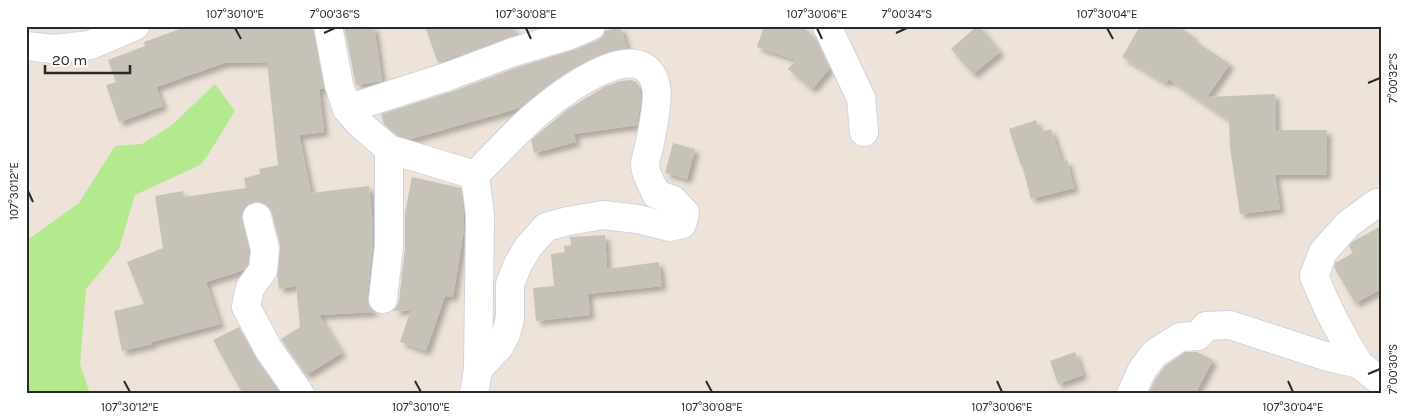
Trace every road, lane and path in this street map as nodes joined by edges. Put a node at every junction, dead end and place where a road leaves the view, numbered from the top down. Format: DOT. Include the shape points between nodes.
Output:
graph roads {
  1 [pos="135,26"];
  2 [pos="328,26"];
  3 [pos="591,26"];
  4 [pos="827,26"];
  5 [pos="26,46"];
  6 [pos="347,109"];
  7 [pos="864,132"];
  8 [pos="389,150"];
  9 [pos="475,174"];
  10 [pos="1381,203"];
  11 [pos="257,217"];
  12 [pos="383,299"];
  13 [pos="1359,364"];
  14 [pos="476,381"];
  15 [pos="1381,382"];
  16 [pos="300,394"];
  17 [pos="1131,394"];
  1 -- 5 [label="street" via="90,44 54,49"];
  2 -- 6 [label="street"];
  3 -- 6 [label="street"];
  4 -- 7 [label="street" via="861,98"];
  6 -- 8 [label="street"];
  8 -- 9 [label="street"];
  8 -- 12 [label="street" via="389,246"];
  9 -- 14 [label="street" via="480,215"];
  9 -- 14 [label="street" via="532,118 562,95 612,66 629,62 640,64 650,71 656,88 652,136 645,166 656,194 673,200 685,213 682,224 670,227 603,215 546,227 518,264 510,284 510,318 506,334"];
  10 -- 13 [label="street" via="1348,224 1323,252 1314,276 1338,331"];
  11 -- 16 [label="street" via="265,249 264,270 250,288 246,307 269,350"];
  13 -- 15 [label="street"];
  13 -- 17 [label="street" via="1230,325 1206,326 1198,336 1180,337 1154,354"];
}
